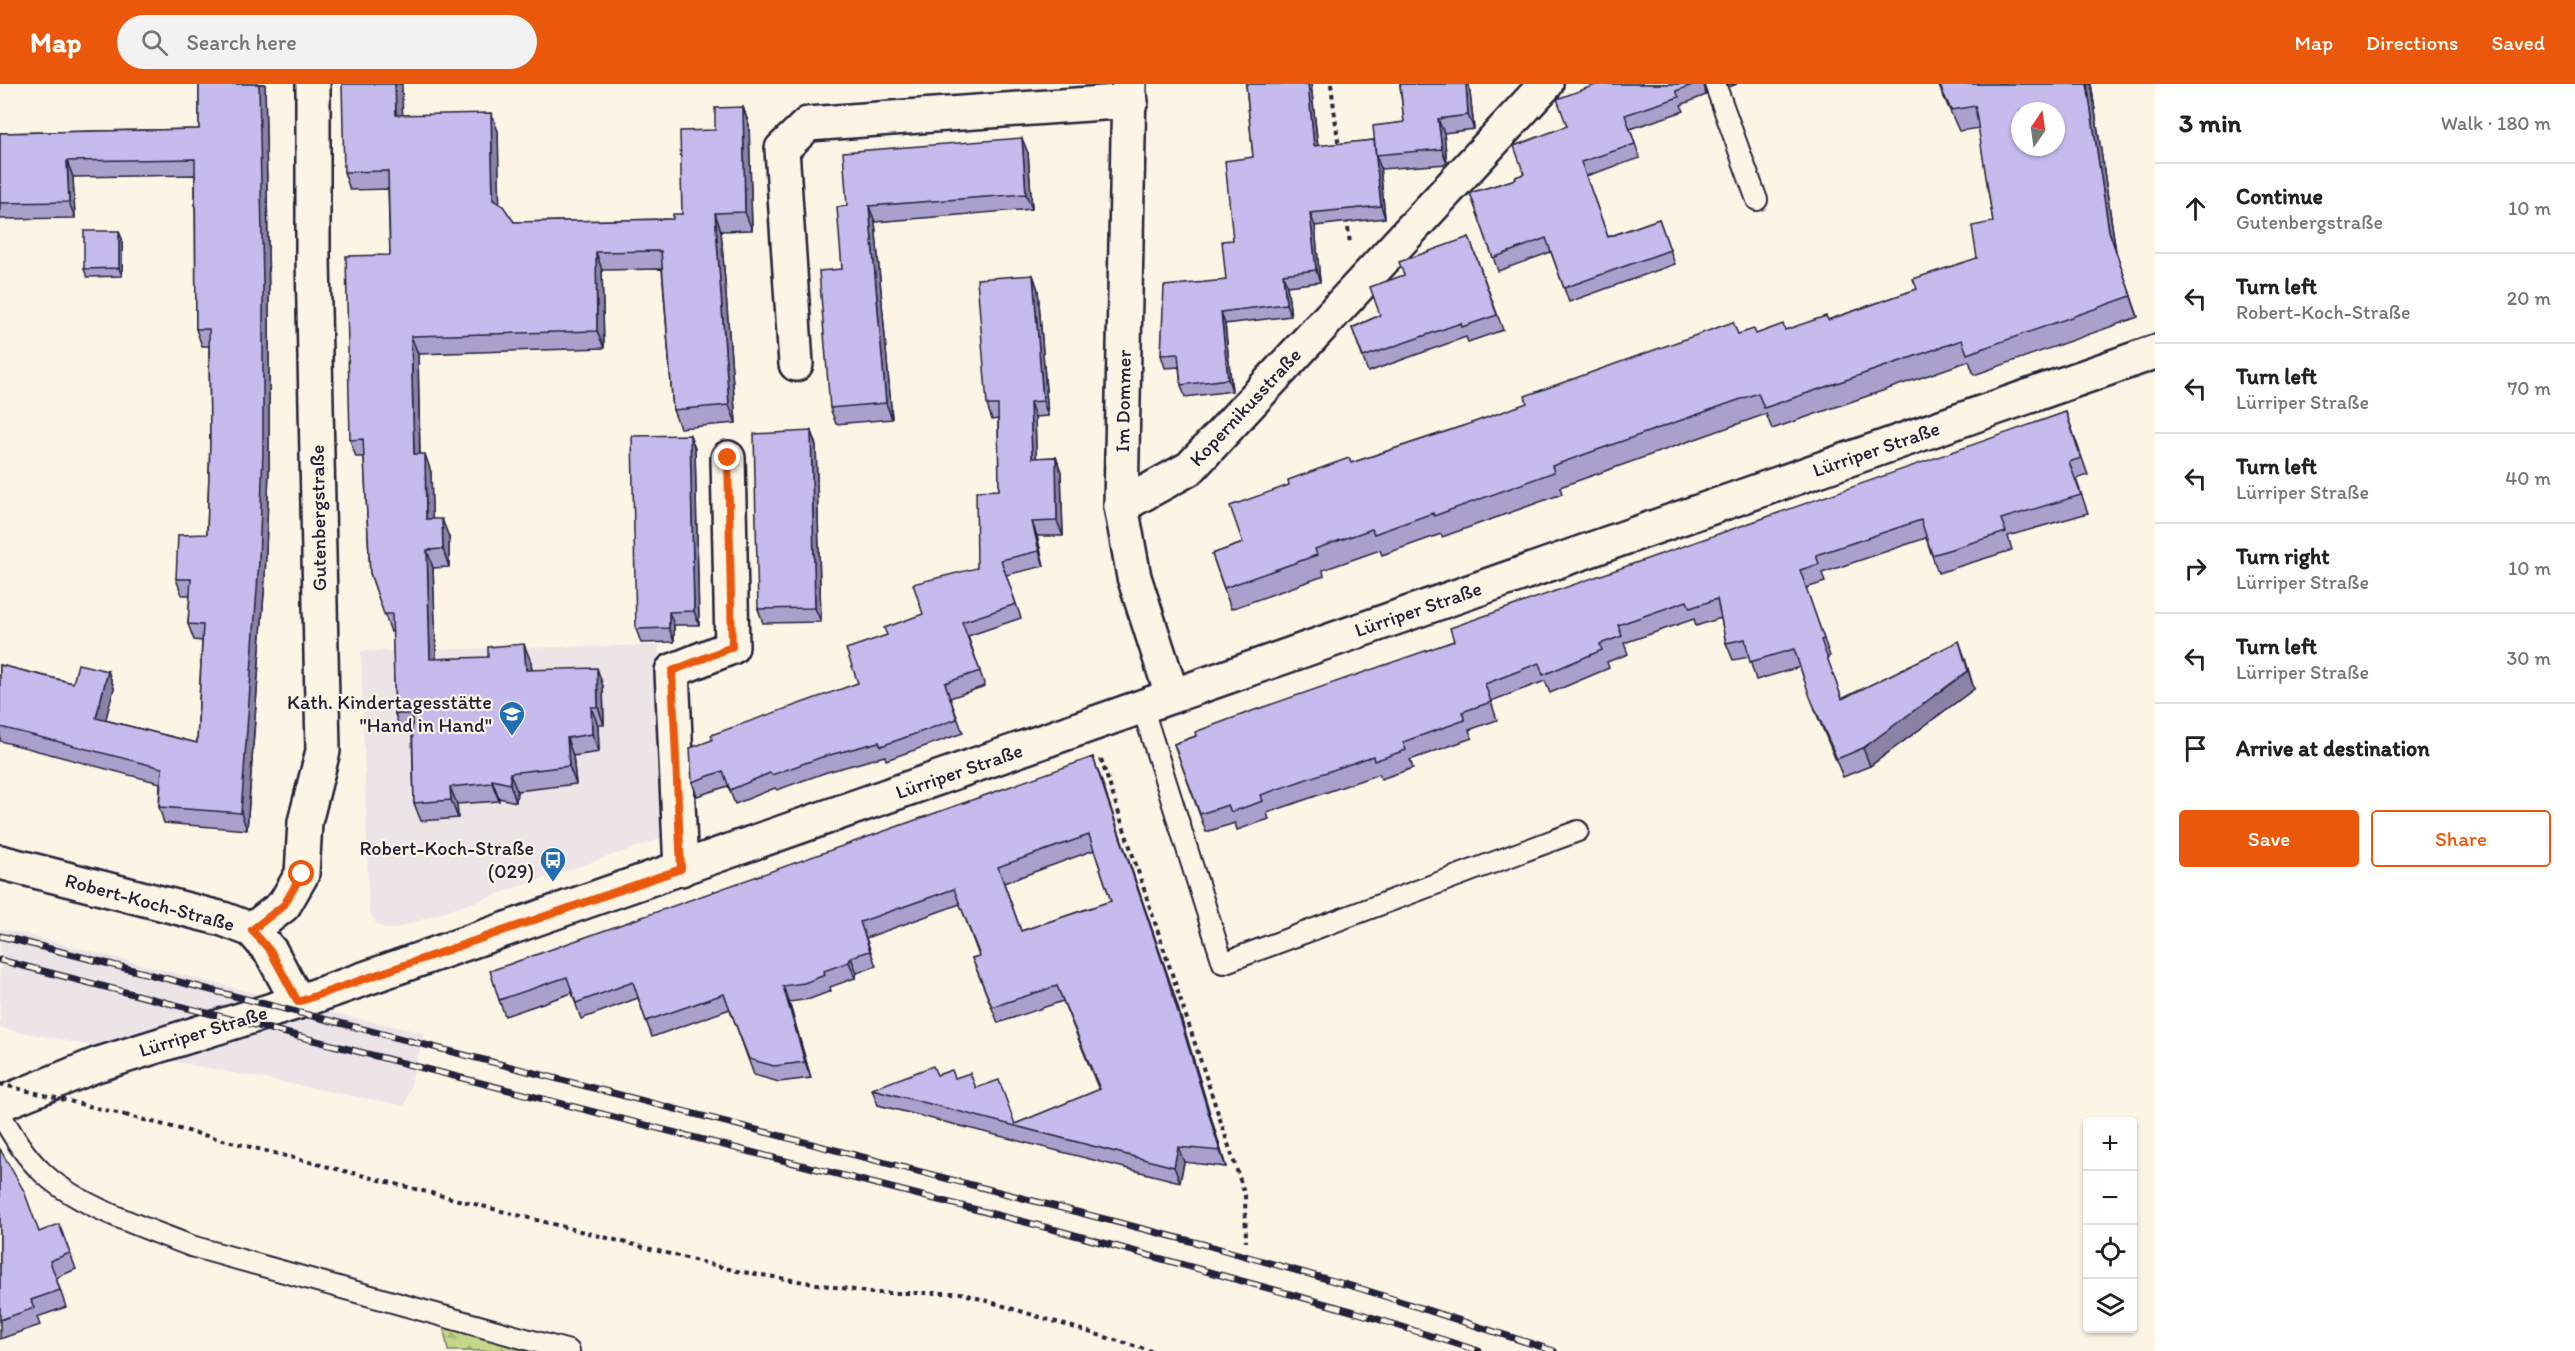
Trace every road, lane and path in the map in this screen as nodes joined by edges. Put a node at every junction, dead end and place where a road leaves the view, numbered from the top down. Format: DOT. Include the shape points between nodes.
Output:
graph roads {
  1 [pos="313,84"];
  2 [pos="1331,84"];
  3 [pos="1546,84"];
  4 [pos="1715,84"];
  5 [pos="1130,92"];
  6 [pos="1339,153"];
  7 [pos="1757,200"];
  8 [pos="1346,210"];
  9 [pos="1355,290"];
  10 [pos="2155,352"];
  11 [pos="796,364"];
  12 [pos="728,458"];
  13 [pos="1121,506"];
  14 [pos="1172,695"];
  15 [pos="1142,706"];
  16 [pos="1089,724"];
  17 [pos="1578,831"];
  18 [pos="0,862"];
  19 [pos="681,869"];
  20 [pos="252,930"];
  21 [pos="298,1002"];
  22 [pos="0,1084"];
  23 [pos="0,1104"];
  24 [pos="0,1114"];
  25 [pos="1246,1242"];
  26 [pos="569,1351"];
  27 [pos="1151,1351"];
  1 -- 20 [label="street, Gutenbergstraße" via="323,751 305,822 302,874 284,905"];
  2 -- 6 [label="path"];
  3 -- 9 [label="street, Kopernikusstraße"];
  4 -- 7 [label="lane"];
  5 -- 11 [label="street, Im Dommer" via="808,124 782,149"];
  5 -- 13 [label="street, Im Dommer"];
  8 -- 9 [label="path"];
  9 -- 13 [label="street, Kopernikusstraße" via="1190,468"];
  10 -- 14 [label="street, Lürriper Straße"];
  12 -- 19 [label="street" via="732,647 672,671"];
  13 -- 14 [label="street, Im Dommer" via="1134,577"];
  14 -- 15 [label="street, Lürriper Straße"];
  15 -- 16 [label="street, Lürriper Straße"];
  15 -- 17 [label="lane" via="1222,963"];
  16 -- 19 [label="street, Lürriper Straße"];
  16 -- 25 [label="path" via="1245,1195"];
  18 -- 20 [label="street, Robert-Koch-Straße" via="223,919"];
  19 -- 21 [label="street, Lürriper Straße"];
  20 -- 21 [label="street, Robert-Koch-Straße" via="271,952"];
  21 -- 23 [label="street, Lürriper Straße" via="96,1065"];
  22 -- 27 [label="path, bridge" via="737,1271 872,1293 961,1293"];
  24 -- 26 [label="lane" via="40,1171 70,1194 136,1224 192,1246"];
}
